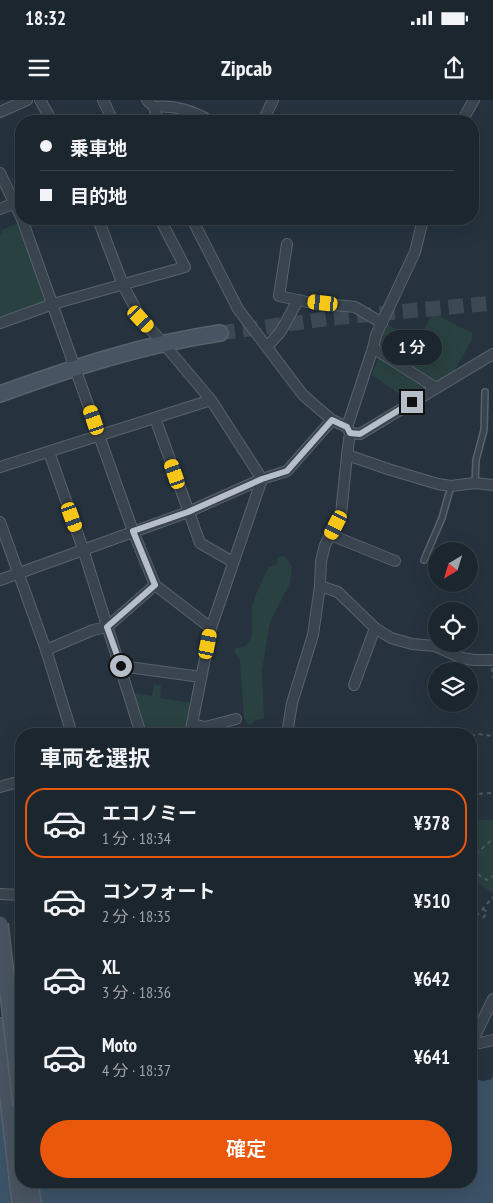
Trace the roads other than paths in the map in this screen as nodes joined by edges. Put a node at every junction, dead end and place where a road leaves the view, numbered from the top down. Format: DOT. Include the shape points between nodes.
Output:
graph roads {
  1 [pos="26,100"];
  2 [pos="40,100"];
  3 [pos="102,100"];
  4 [pos="273,100"];
  5 [pos="474,100"];
  6 [pos="151,104"];
  7 [pos="0,112"];
  8 [pos="49,115"];
  9 [pos="110,115"];
  10 [pos="198,115"];
  11 [pos="266,115"];
  12 [pos="465,115"];
  13 [pos="0,173"];
  14 [pos="15,196"];
  15 [pos="15,202"];
  16 [pos="0,209"];
  17 [pos="25,225"];
  18 [pos="100,225"];
  19 [pos="163,225"];
  20 [pos="195,225"];
  21 [pos="422,225"];
  22 [pos="287,244"];
  23 [pos="123,285"];
  24 [pos="298,300"];
  25 [pos="53,304"];
  26 [pos="0,322"];
  27 [pos="382,324"];
  28 [pos="220,333"];
  29 [pos="163,343"];
  30 [pos="268,348"];
  31 [pos="373,348"];
  32 [pos="493,354"];
  33 [pos="75,367"];
  34 [pos="436,388"];
  35 [pos="485,392"];
  36 [pos="0,394"];
  37 [pos="211,400"];
  38 [pos="155,418"];
  39 [pos="332,420"];
  40 [pos="349,430"];
  41 [pos="99,435"];
  42 [pos="49,452"];
  43 [pos="347,455"];
  44 [pos="0,467"];
  45 [pos="262,479"];
  46 [pos="474,483"];
  47 [pos="493,485"];
  48 [pos="451,486"];
  49 [pos="188,512"];
  50 [pos="0,522"];
  51 [pos="133,531"];
  52 [pos="331,535"];
  53 [pos="83,549"];
  54 [pos="424,560"];
  55 [pos="394,561"];
  56 [pos="233,562"];
  57 [pos="18,575"];
  58 [pos="0,580"];
  59 [pos="155,585"];
  60 [pos="320,586"];
  61 [pos="107,627"];
  62 [pos="211,628"];
  63 [pos="375,628"];
  64 [pos="46,650"];
  65 [pos="491,660"];
  66 [pos="121,666"];
  67 [pos="201,677"];
  68 [pos="354,685"];
  69 [pos="236,718"];
  70 [pos="70,728"];
  71 [pos="139,728"];
  72 [pos="191,728"];
  73 [pos="198,728"];
  74 [pos="288,728"];
  75 [pos="15,783"];
  76 [pos="0,787"];
  77 [pos="0,894"];
  78 [pos="15,895"];
  79 [pos="0,924"];
  80 [pos="493,999"];
  81 [pos="15,1022"];
  82 [pos="0,1024"];
  83 [pos="477,1032"];
  84 [pos="493,1040"];
  85 [pos="477,1043"];
  86 [pos="15,1053"];
  87 [pos="15,1158"];
  88 [pos="18,1188"];
  89 [pos="31,1188"];
  90 [pos="20,1203"];
  91 [pos="33,1203"];
  1 -- 7 [label="street"];
  2 -- 8 [label="street"];
  3 -- 9 [label="street"];
  4 -- 11 [label="street"];
  5 -- 12 [label="street"];
  6 -- 10 [label="street" via="188,110"];
  13 -- 14 [label="street"];
  15 -- 16 [label="street"];
  17 -- 25 [label="street"];
  18 -- 23 [label="street"];
  19 -- 23 [label="street" via="185,267"];
  20 -- 30 [label="street" via="238,309"];
  21 -- 27 [label="street" via="415,252"];
  22 -- 24 [label="street" via="279,296"];
  23 -- 25 [label="street"];
  23 -- 29 [label="street" via="141,319"];
  24 -- 27 [label="street" via="355,307"];
  24 -- 30 [label="street"];
  25 -- 26 [label="street"];
  25 -- 33 [label="street"];
  27 -- 31 [label="street"];
  28 -- 29 [label="street"];
  29 -- 33 [label="street"];
  29 -- 37 [label="street"];
  30 -- 39 [label="street" via="303,395"];
  31 -- 34 [label="street"];
  31 -- 40 [label="street"];
  32 -- 34 [label="street"];
  33 -- 36 [label="street"];
  33 -- 41 [label="street"];
  34 -- 40 [label="street" via="360,434"];
  35 -- 46 [label="lane" via="484,430"];
  37 -- 38 [label="street"];
  37 -- 45 [label="street"];
  38 -- 41 [label="street"];
  38 -- 49 [label="street"];
  39 -- 40 [label="street"];
  39 -- 45 [label="street" via="287,471"];
  40 -- 43 [label="street"];
  41 -- 42 [label="street"];
  41 -- 51 [label="street"];
  42 -- 44 [label="street"];
  42 -- 53 [label="street"];
  43 -- 48 [label="street"];
  43 -- 52 [label="street" via="341,514"];
  45 -- 49 [label="street"];
  45 -- 56 [label="street"];
  46 -- 47 [label="street"];
  46 -- 48 [label="street"];
  48 -- 54 [label="lane" via="442,518"];
  49 -- 51 [label="street"];
  49 -- 56 [label="street" via="200,543"];
  50 -- 57 [label="street"];
  51 -- 53 [label="street"];
  51 -- 59 [label="street"];
  52 -- 55 [label="street"];
  52 -- 60 [label="street" via="324,545"];
  53 -- 57 [label="street"];
  53 -- 61 [label="street"];
  56 -- 62 [label="street"];
  57 -- 58 [label="street"];
  57 -- 64 [label="street"];
  59 -- 61 [label="street"];
  59 -- 62 [label="street"];
  60 -- 63 [label="street" via="338,592"];
  60 -- 74 [label="street" via="313,634 292,702"];
  61 -- 64 [label="street"];
  61 -- 66 [label="street"];
  62 -- 67 [label="street"];
  63 -- 65 [label="street" via="391,638 435,646 462,658"];
  63 -- 68 [label="street"];
  64 -- 70 [label="street"];
  66 -- 67 [label="street"];
  66 -- 71 [label="street"];
  67 -- 72 [label="street"];
  69 -- 73 [label="street"];
  75 -- 76 [label="street"];
  77 -- 78 [label="street"];
  79 -- 86 [label="street, bridge"];
  80 -- 83 [label="street"];
  81 -- 82 [label="street"];
  82 -- 87 [label="street"];
  84 -- 85 [label="street"];
  88 -- 90 [label="street"];
  89 -- 91 [label="street"];
}
